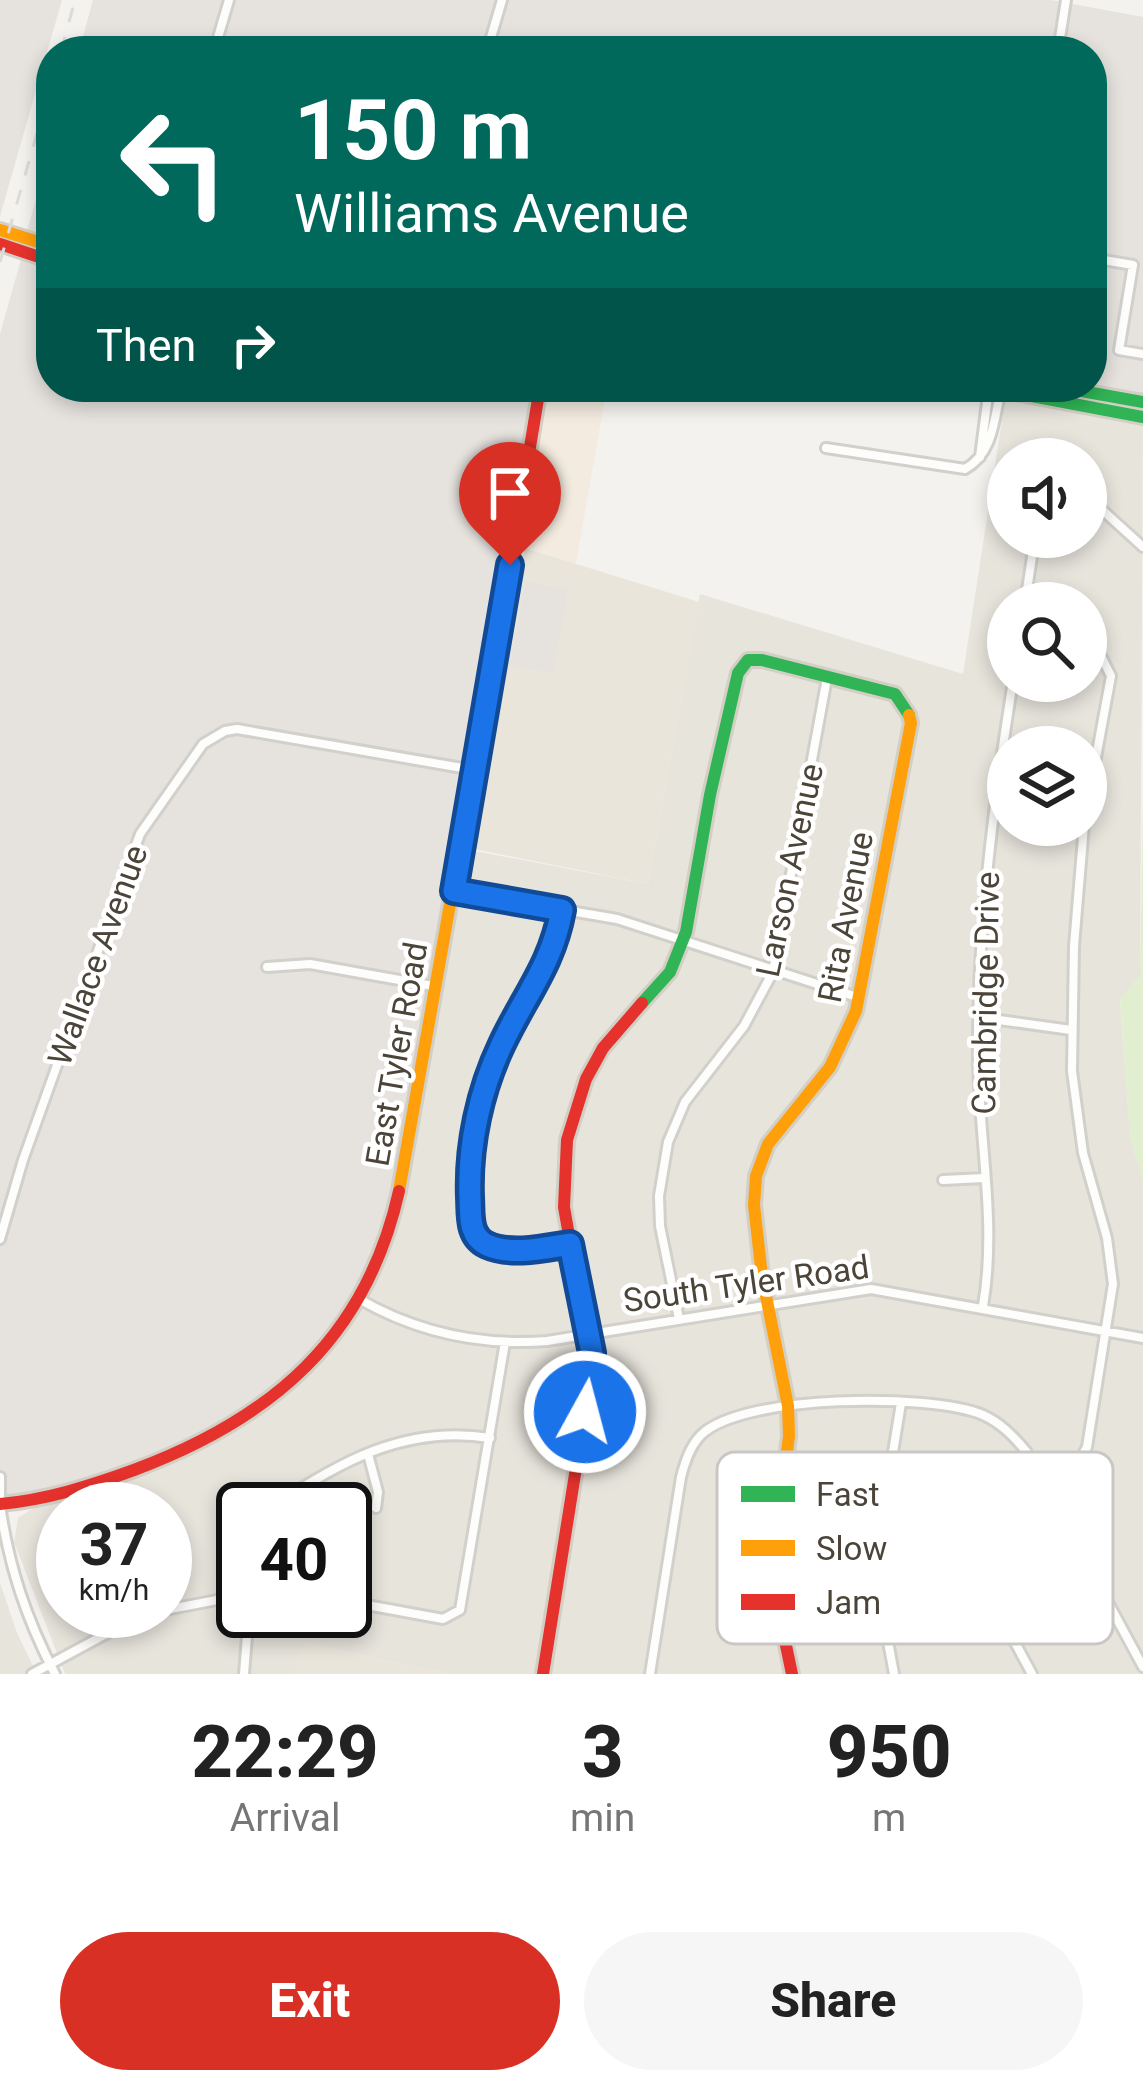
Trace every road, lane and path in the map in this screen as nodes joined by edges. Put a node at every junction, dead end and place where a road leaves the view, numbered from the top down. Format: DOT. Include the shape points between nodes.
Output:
graph roads {
  1 [pos="229,0"];
  2 [pos="502,0"];
  3 [pos="1066,0"];
  4 [pos="218,36"];
  5 [pos="491,36"];
  6 [pos="1060,36"];
  7 [pos="0,230"];
  8 [pos="36,242"];
  9 [pos="0,244"];
  10 [pos="36,256"];
  11 [pos="1107,261"];
  12 [pos="1143,354"];
  13 [pos="1107,396"];
  14 [pos="537,402"];
  15 [pos="990,402"];
  16 [pos="1065,402"];
  17 [pos="1143,402"];
  18 [pos="1143,417"];
  19 [pos="826,448"];
  20 [pos="1107,514"];
  21 [pos="1143,547"];
  22 [pos="1107,668"];
  23 [pos="827,678"];
  24 [pos="1107,698"];
  25 [pos="1010,702"];
  26 [pos="474,770"];
  27 [pos="1083,846"];
  28 [pos="454,891"];
  29 [pos="562,910"];
  30 [pos="682,942"];
  31 [pos="267,967"];
  32 [pos="772,972"];
  33 [pos="433,986"];
  34 [pos="860,998"];
  35 [pos="978,1017"];
  36 [pos="1071,1030"];
  37 [pos="985,1178"];
  38 [pos="943,1180"];
  39 [pos="0,1239"];
  40 [pos="570,1244"];
  41 [pos="359,1299"];
  42 [pos="769,1303"];
  43 [pos="982,1306"];
  44 [pos="679,1319"];
  45 [pos="1105,1331"];
  46 [pos="589,1334"];
  47 [pos="1143,1338"];
  48 [pos="505,1342"];
  49 [pos="901,1403"];
  50 [pos="788,1406"];
  51 [pos="490,1438"];
  52 [pos="787,1452"];
  53 [pos="893,1452"];
  54 [pos="1026,1452"];
  55 [pos="1086,1452"];
  56 [pos="368,1454"];
  57 [pos="0,1478"];
  58 [pos="309,1482"];
  59 [pos="0,1504"];
  60 [pos="376,1508"];
  61 [pos="372,1605"];
  62 [pos="1113,1610"];
  63 [pos="105,1638"];
  64 [pos="247,1638"];
  65 [pos="786,1644"];
  66 [pos="888,1644"];
  67 [pos="1013,1644"];
  68 [pos="1143,1666"];
  69 [pos="53,1669"];
  70 [pos="1028,1673"];
  71 [pos="32,1674"];
  72 [pos="244,1674"];
  73 [pos="543,1674"];
  74 [pos="650,1674"];
  75 [pos="792,1674"];
  76 [pos="894,1674"];
  1 -- 4 [label="street"];
  2 -- 5 [label="street"];
  3 -- 6 [label="street"];
  7 -- 8 [label="street"];
  9 -- 10 [label="street"];
  11 -- 12 [label="street" via="1133,265 1119,350"];
  13 -- 17 [label="street"];
  14 -- 26 [label="street, East Tyler Road"];
  15 -- 19 [label="street" via="980,458 965,469"];
  16 -- 18 [label="street"];
  20 -- 21 [label="street"];
  22 -- 24 [label="street"];
  23 -- 30 [label="street" via="762,659 748,660 738,673"];
  23 -- 32 [label="street, Larson Avenue"];
  23 -- 34 [label="street, Rita Avenue" via="895,694 911,723"];
  25 -- 35 [label="street, Cambridge Drive" via="986,870"];
  26 -- 28 [label="street, East Tyler Road"];
  26 -- 39 [label="street, Wallace Avenue" via="237,729 202,744 140,834"];
  27 -- 36 [label="street"];
  28 -- 29 [label="street"];
  28 -- 33 [label="street, East Tyler Road"];
  29 -- 30 [label="street"];
  29 -- 40 [label="street" via="550,959 488,1077 475,1129 471,1226 493,1247"];
  30 -- 32 [label="street"];
  30 -- 40 [label="street" via="670,972 603,1048 575,1109 563,1171"];
  31 -- 33 [label="street" via="310,964"];
  32 -- 34 [label="street"];
  32 -- 44 [label="street, Larson Avenue" via="744,1026 685,1102 668,1142 658,1196"];
  33 -- 41 [label="street, East Tyler Road" via="406,1164"];
  34 -- 42 [label="street, Rita Avenue" via="840,1053 756,1168 753,1219"];
  35 -- 36 [label="street"];
  35 -- 37 [label="street, Cambridge Drive"];
  36 -- 45 [label="street" via="1079,1133 1112,1263"];
  37 -- 38 [label="street"];
  37 -- 43 [label="street, Cambridge Drive" via="990,1248"];
  40 -- 46 [label="street"];
  41 -- 48 [label="street, South Tyler Road" via="437,1333"];
  41 -- 59 [label="street" via="305,1371 229,1430 77,1490"];
  42 -- 43 [label="street, South Tyler Road" via="871,1289"];
  42 -- 44 [label="street, South Tyler Road"];
  42 -- 50 [label="street, Rita Avenue"];
  43 -- 45 [label="street, South Tyler Road"];
  44 -- 46 [label="street, South Tyler Road"];
  45 -- 47 [label="street, South Tyler Road"];
  45 -- 55 [label="street"];
  46 -- 48 [label="street, South Tyler Road"];
  46 -- 73 [label="street" via="592,1368"];
  48 -- 51 [label="street"];
  49 -- 50 [label="street"];
  49 -- 53 [label="street"];
  49 -- 54 [label="street" via="959,1408 998,1424"];
  50 -- 52 [label="street, Rita Avenue"];
  50 -- 74 [label="street" via="726,1419 691,1448"];
  51 -- 56 [label="street" via="439,1433"];
  51 -- 61 [label="street" via="458,1612 443,1619"];
  56 -- 58 [label="street"];
  56 -- 60 [label="street"];
  57 -- 59 [label="street"];
  59 -- 69 [label="street" via="10,1568"];
  62 -- 68 [label="street"];
  63 -- 69 [label="street"];
  64 -- 72 [label="street"];
  65 -- 75 [label="street, Rita Avenue"];
  66 -- 76 [label="street"];
  67 -- 70 [label="street"];
  69 -- 71 [label="street"];
}
